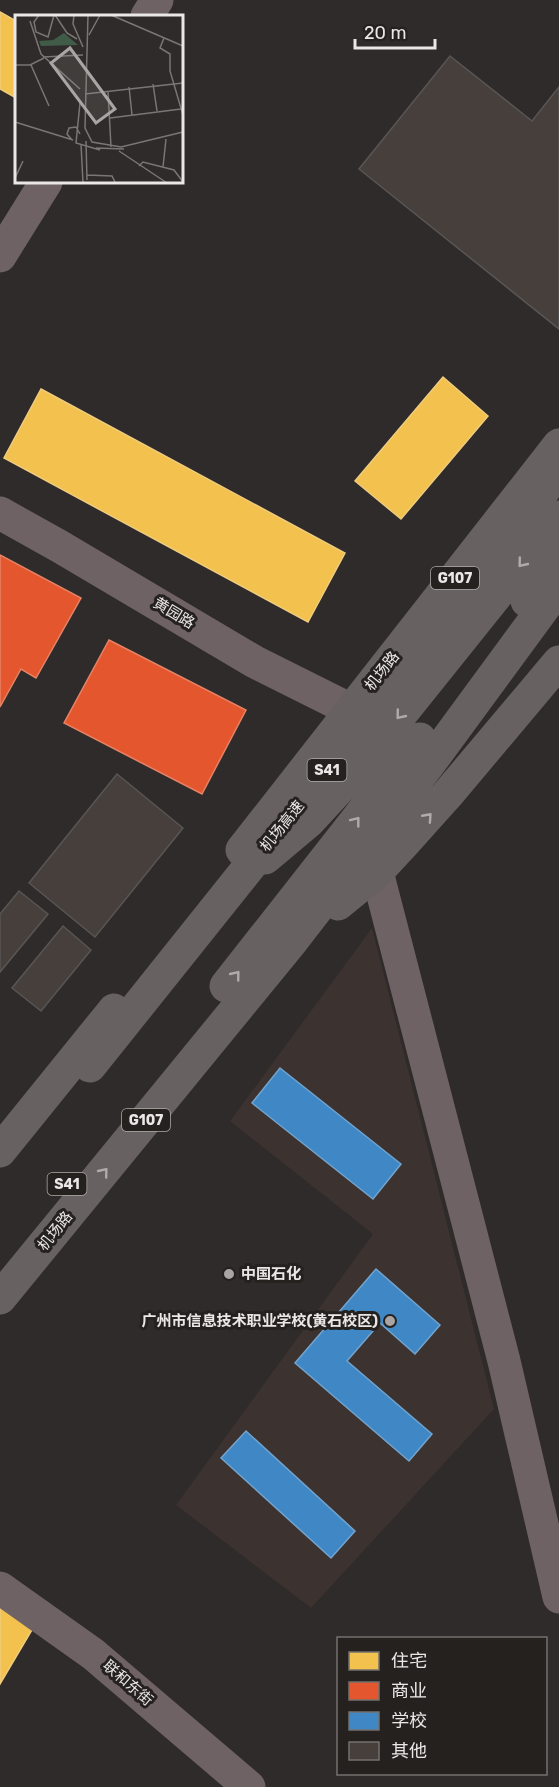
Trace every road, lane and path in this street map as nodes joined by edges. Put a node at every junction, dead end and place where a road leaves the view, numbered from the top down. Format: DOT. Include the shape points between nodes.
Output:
graph roads {
  1 [pos="157,0"];
  2 [pos="148,15"];
  3 [pos="45,183"];
  4 [pos="0,256"];
  5 [pos="559,445"];
  6 [pos="559,470"];
  7 [pos="0,513"];
  8 [pos="559,517"];
  9 [pos="559,560"];
  10 [pos="559,587"];
  11 [pos="559,662"];
  12 [pos="351,710"];
  13 [pos="377,872"];
  14 [pos="206,897"];
  15 [pos="292,941"];
  16 [pos="0,1150"];
  17 [pos="0,1177"];
  18 [pos="0,1265"];
  19 [pos="0,1298"];
  20 [pos="0,1588"];
  21 [pos="559,1597"];
  22 [pos="249,1787"];
  1 -- 2 [label="street"];
  3 -- 4 [label="street"];
  5 -- 12 [label="highway, 机场路 / G107"];
  6 -- 17 [label="highway, 机场高速 / S41, bridge" via="432,638"];
  7 -- 12 [label="street, 黄园路" via="255,662"];
  8 -- 14 [label="highway, 机场路, one-way" via="331,799 287,842"];
  18 -- 9 [label="highway, S41, one-way" via="134,1103"];
  10 -- 15 [label="highway, 机场路"];
  13 -- 11 [label="highway, 机场路 / G107, one-way"];
  12 -- 14 [label="highway, 机场路 / G107"];
  13 -- 15 [label="highway, 机场路 / G107"];
  13 -- 21 [label="street" via="504,1361"];
  14 -- 16 [label="highway, 机场路 / G107"];
  19 -- 15 [label="highway, 机场路 / G107, one-way"];
  20 -- 22 [label="street, 联和东街" via="93,1654"];
}
